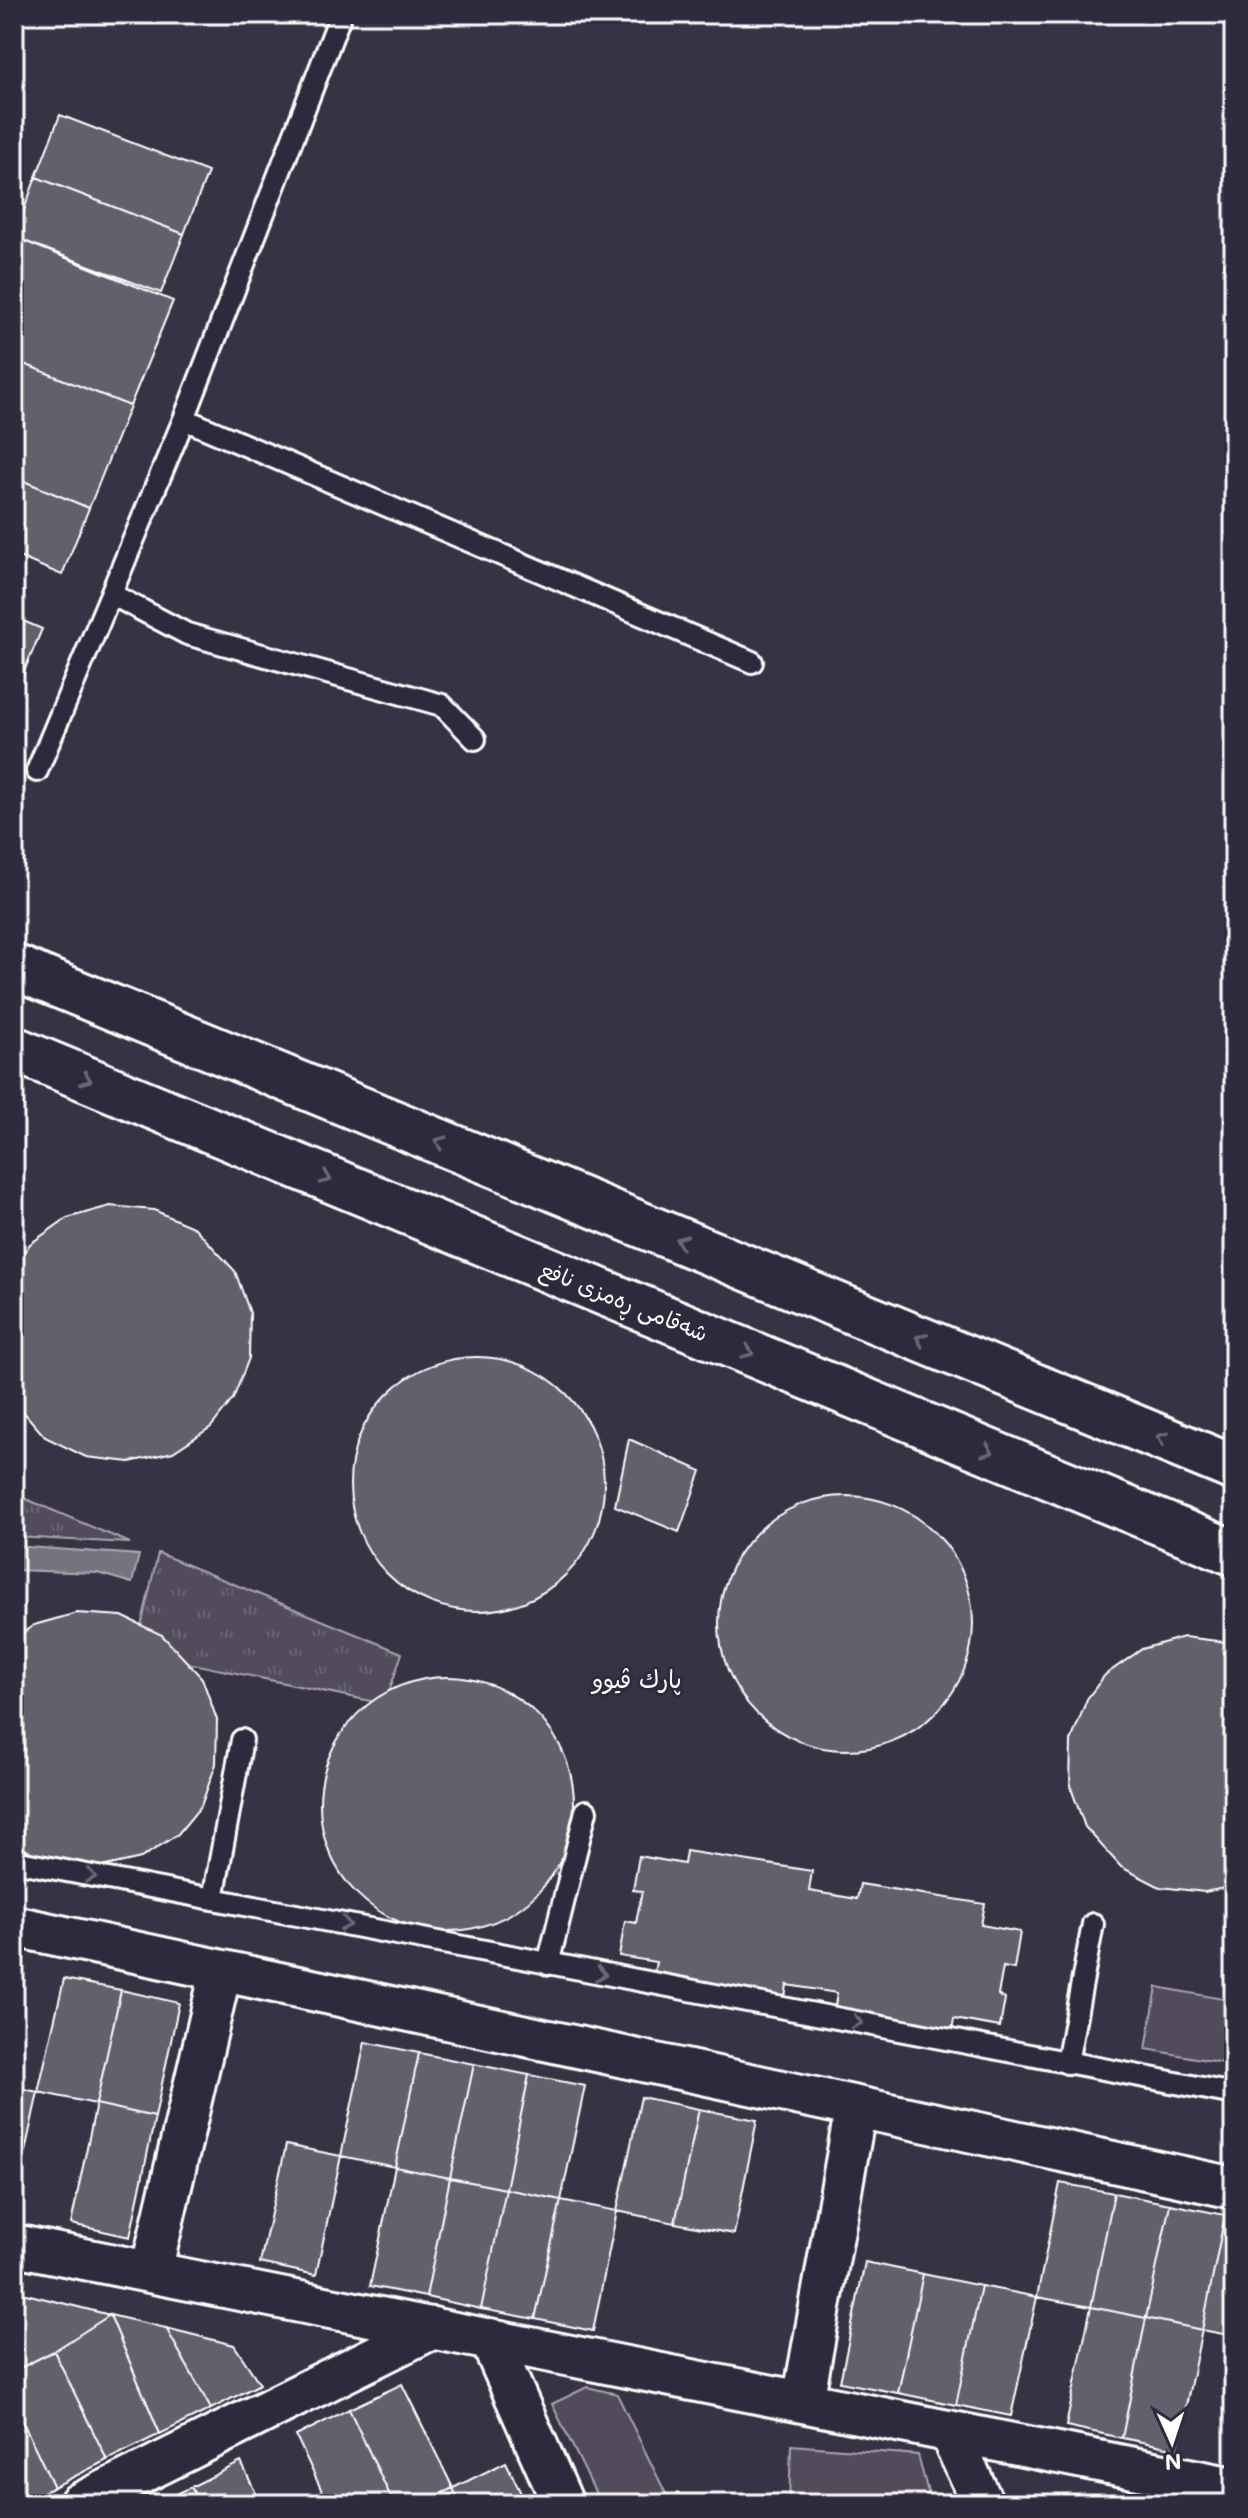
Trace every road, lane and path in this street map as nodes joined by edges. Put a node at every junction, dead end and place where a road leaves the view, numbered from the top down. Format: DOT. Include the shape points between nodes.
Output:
graph roads {
  1 [pos="341,14"];
  2 [pos="184,419"];
  3 [pos="111,594"];
  4 [pos="752,662"];
  5 [pos="475,739"];
  6 [pos="37,771"];
  7 [pos="14,967"];
  8 [pos="14,1049"];
  9 [pos="1234,1468"];
  10 [pos="1234,1553"];
  11 [pos="242,1740"];
  12 [pos="586,1811"];
  13 [pos="14,1861"];
  14 [pos="213,1899"];
  15 [pos="1093,1924"];
  16 [pos="14,1926"];
  17 [pos="548,1964"];
  18 [pos="221,1971"];
  19 [pos="1067,2063"];
  20 [pos="1234,2094"];
  21 [pos="856,2107"];
  22 [pos="1234,2188"];
  23 [pos="14,2245"];
  24 [pos="151,2272"];
  25 [pos="433,2328"];
  26 [pos="490,2339"];
  27 [pos="803,2402"];
  28 [pos="949,2431"];
  29 [pos="1234,2488"];
  30 [pos="79,2504"];
  31 [pos="563,2504"];
  32 [pos="983,2504"];
  1 -- 2 [label="lane"];
  2 -- 3 [label="lane"];
  2 -- 4 [label="lane"];
  3 -- 5 [label="lane" via="187,634 442,705"];
  3 -- 6 [label="lane"];
  9 -- 7 [label="main road, one-way"];
  8 -- 10 [label="main road, شەقامی ڕەمزی نافع, one-way"];
  11 -- 14 [label="lane"];
  12 -- 17 [label="lane"];
  13 -- 14 [label="lane, one-way"];
  14 -- 17 [label="lane, one-way"];
  15 -- 19 [label="lane"];
  16 -- 18 [label="street"];
  17 -- 19 [label="lane, one-way"];
  18 -- 21 [label="street"];
  18 -- 24 [label="street"];
  19 -- 20 [label="lane"];
  21 -- 22 [label="street"];
  21 -- 27 [label="street"];
  23 -- 24 [label="street"];
  24 -- 25 [label="street"];
  25 -- 26 [label="street"];
  25 -- 30 [label="street"];
  26 -- 27 [label="street"];
  26 -- 31 [label="street"];
  27 -- 28 [label="street"];
  28 -- 29 [label="street"];
  28 -- 32 [label="street"];
}
